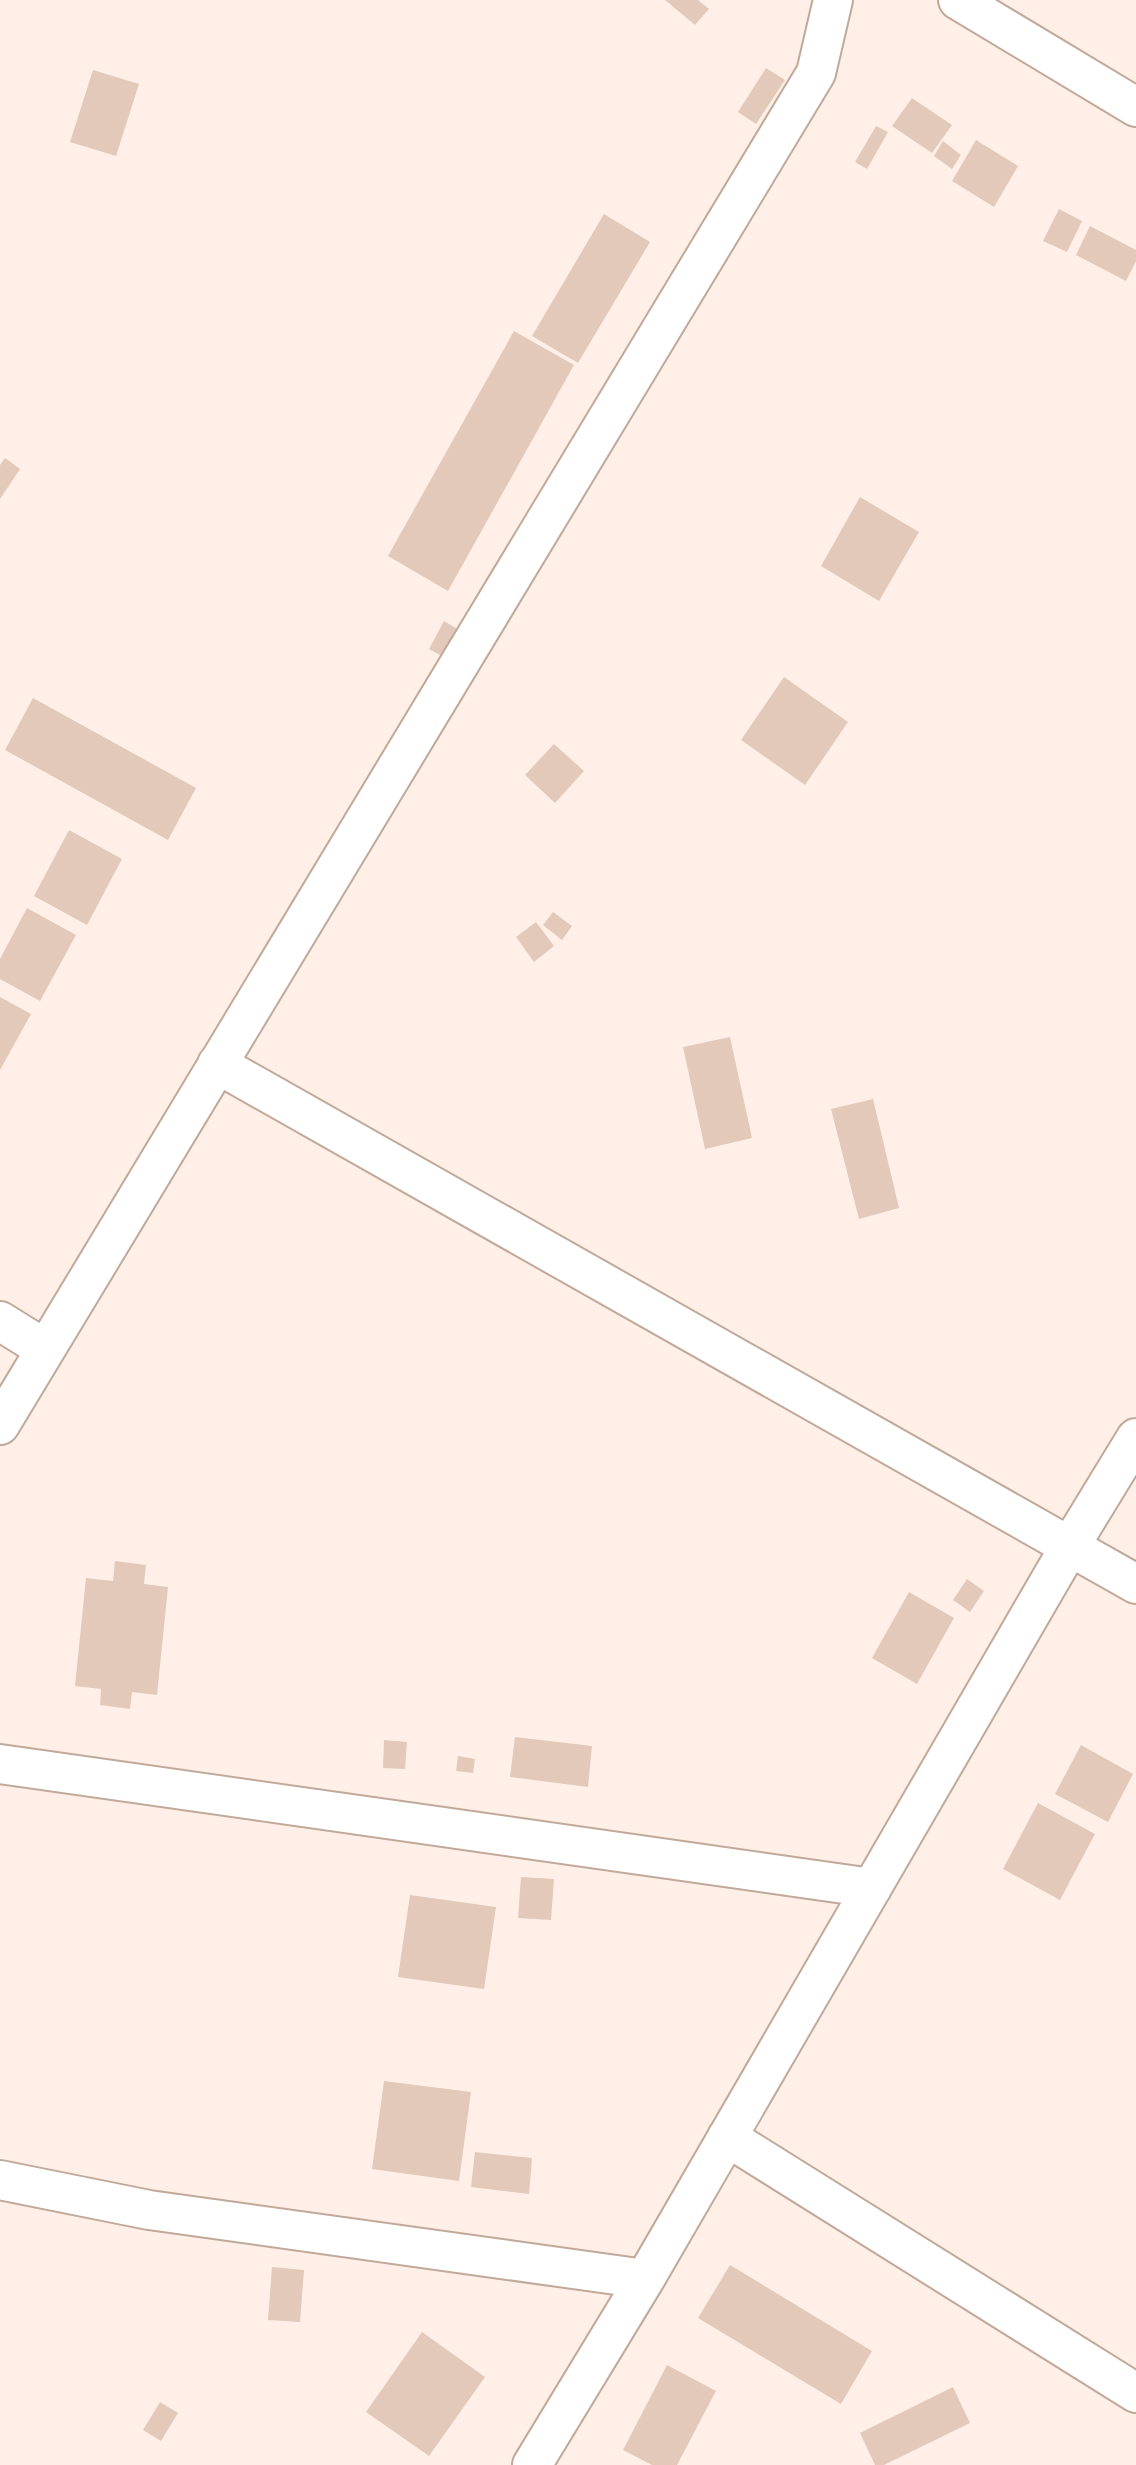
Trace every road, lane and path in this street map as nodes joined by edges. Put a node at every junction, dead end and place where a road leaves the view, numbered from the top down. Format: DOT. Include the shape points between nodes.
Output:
graph roads {
  1 [pos="833,0"];
  2 [pos="958,0"];
  3 [pos="1136,107"];
  4 [pos="216,1064"];
  5 [pos="0,1321"];
  6 [pos="45,1349"];
  7 [pos="0,1425"];
  8 [pos="1136,1437"];
  9 [pos="1070,1546"];
  10 [pos="1136,1584"];
  11 [pos="0,1765"];
  12 [pos="872,1888"];
  13 [pos="727,2137"];
  14 [pos="0,2180"];
  15 [pos="645,2279"];
  16 [pos="1136,2393"];
  17 [pos="532,2465"];
  1 -- 4 [label="street" via="816,73"];
  2 -- 3 [label="street"];
  4 -- 6 [label="street"];
  4 -- 9 [label="street"];
  5 -- 6 [label="street"];
  6 -- 7 [label="street"];
  8 -- 9 [label="street"];
  9 -- 10 [label="street"];
  9 -- 12 [label="street"];
  11 -- 12 [label="street"];
  12 -- 13 [label="street"];
  13 -- 15 [label="street"];
  13 -- 16 [label="street"];
  14 -- 15 [label="street" via="149,2210"];
  15 -- 17 [label="street"];
}
